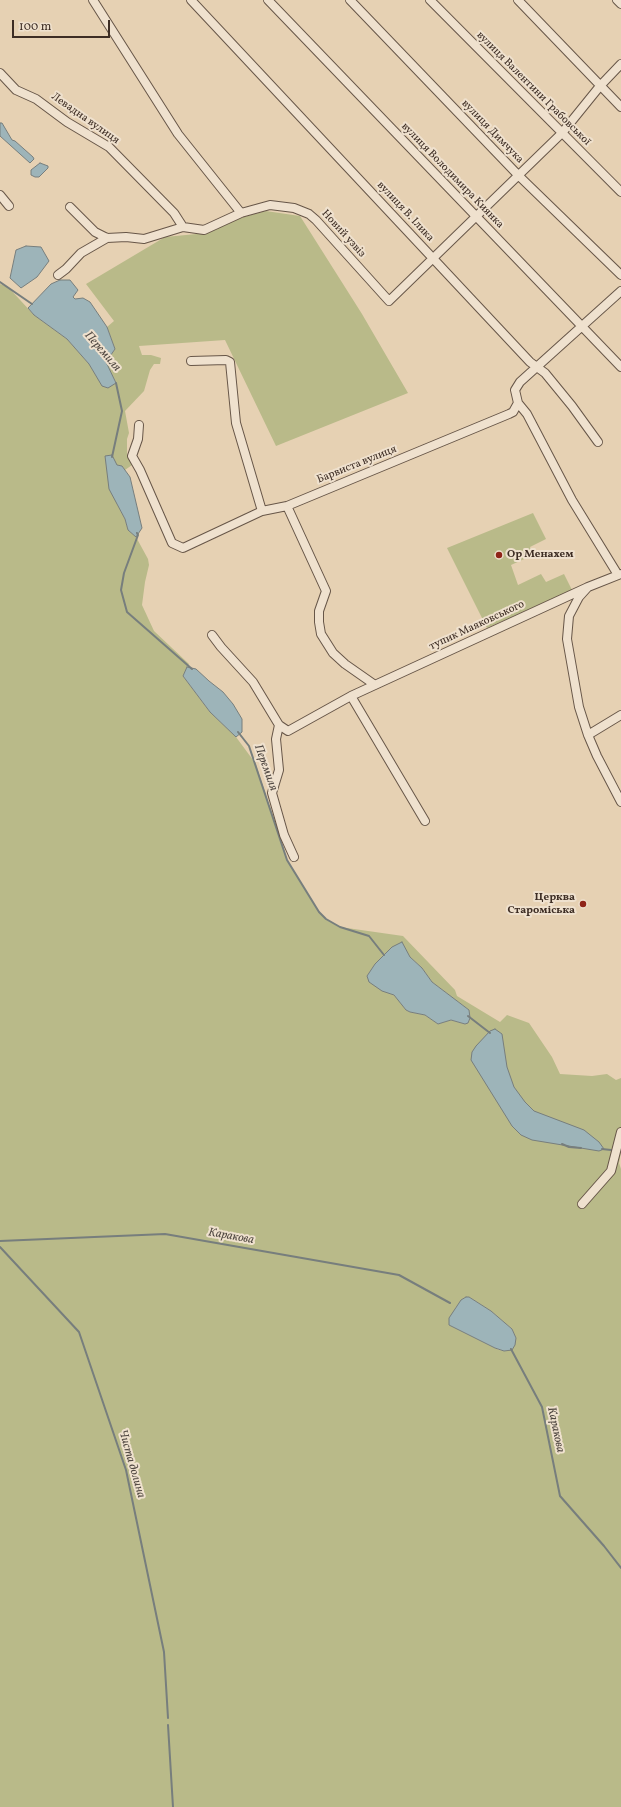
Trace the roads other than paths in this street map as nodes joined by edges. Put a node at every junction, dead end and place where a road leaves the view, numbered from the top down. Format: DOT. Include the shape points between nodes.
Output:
graph roads {
  1 [pos="93,0"];
  2 [pos="191,0"];
  3 [pos="268,0"];
  4 [pos="350,0"];
  5 [pos="430,0"];
  6 [pos="518,0"];
  7 [pos="617,0"];
  8 [pos="621,4"];
  9 [pos="621,64"];
  10 [pos="0,73"];
  11 [pos="600,86"];
  12 [pos="621,107"];
  13 [pos="562,133"];
  14 [pos="519,176"];
  15 [pos="621,192"];
  16 [pos="0,195"];
  17 [pos="9,206"];
  18 [pos="70,207"];
  19 [pos="241,213"];
  20 [pos="476,217"];
  21 [pos="183,228"];
  22 [pos="107,238"];
  23 [pos="433,258"];
  24 [pos="58,275"];
  25 [pos="621,275"];
  26 [pos="621,291"];
  27 [pos="582,326"];
  28 [pos="191,362"];
  29 [pos="537,367"];
  30 [pos="621,367"];
  31 [pos="518,404"];
  32 [pos="139,425"];
  33 [pos="598,442"];
  34 [pos="287,506"];
  35 [pos="262,512"];
  36 [pos="620,574"];
  37 [pos="588,587"];
  38 [pos="212,635"];
  39 [pos="375,685"];
  40 [pos="351,696"];
  41 [pos="621,715"];
  42 [pos="279,726"];
  43 [pos="588,735"];
  44 [pos="621,802"];
  45 [pos="426,821"];
  46 [pos="294,857"];
  47 [pos="621,1132"];
  48 [pos="582,1204"];
  1 -- 19 [label="street" via="178,134"];
  2 -- 23 [label="street, вулиця В. Ілика"];
  3 -- 20 [label="street, вулиця Володимира Киянка"];
  4 -- 14 [label="street, вулиця Димчука"];
  5 -- 13 [label="street, вулиця Валентини Грабовської"];
  6 -- 11 [label="street"];
  7 -- 8 [label="street"];
  9 -- 11 [label="street"];
  10 -- 21 [label="street, Левадна вулиця" via="16,90 36,99 67,122 109,147 174,213"];
  11 -- 12 [label="street"];
  11 -- 13 [label="street"];
  13 -- 14 [label="street"];
  13 -- 15 [label="street, вулиця Валентини Грабовської"];
  14 -- 20 [label="street"];
  14 -- 25 [label="street, вулиця Димчука"];
  16 -- 17 [label="street"];
  18 -- 22 [label="street" via="96,232"];
  19 -- 21 [label="street, Новий узвіз" via="204,230"];
  19 -- 23 [label="street, Новий узвіз" via="270,205 294,208 309,214 389,301"];
  20 -- 23 [label="street"];
  20 -- 27 [label="street, вулиця Володимира Киянка"];
  21 -- 22 [label="street, Новий узвіз" via="144,239"];
  22 -- 24 [label="street" via="81,253"];
  23 -- 29 [label="street, вулиця В. Ілика"];
  26 -- 27 [label="street"];
  27 -- 29 [label="street"];
  27 -- 30 [label="street, вулиця Володимира Киянка"];
  28 -- 35 [label="street" via="230,362 236,423"];
  29 -- 31 [label="street" via="517,386"];
  29 -- 33 [label="street, вулиця В. Ілика" via="572,406"];
  31 -- 34 [label="street, Барвиста вулиця" via="509,414"];
  31 -- 36 [label="street" via="527,414 572,500"];
  32 -- 35 [label="street, Барвиста вулиця" via="132,456 172,543 183,548"];
  34 -- 35 [label="street, Барвиста вулиця"];
  34 -- 39 [label="street" via="326,591 319,611 321,634 341,661"];
  36 -- 37 [label="street, тупик Маяковського"];
  37 -- 39 [label="street, тупик Маяковського"];
  37 -- 43 [label="street" via="569,616 567,638"];
  38 -- 42 [label="street" via="253,682"];
  39 -- 40 [label="street, тупик Маяковського"];
  40 -- 42 [label="street, тупик Маяковського" via="288,731"];
  40 -- 45 [label="street"];
  41 -- 43 [label="street"];
  42 -- 46 [label="street" via="276,740 279,770 272,793 284,835"];
  43 -- 44 [label="street"];
  47 -- 48 [label="street" via="611,1172"];
}
